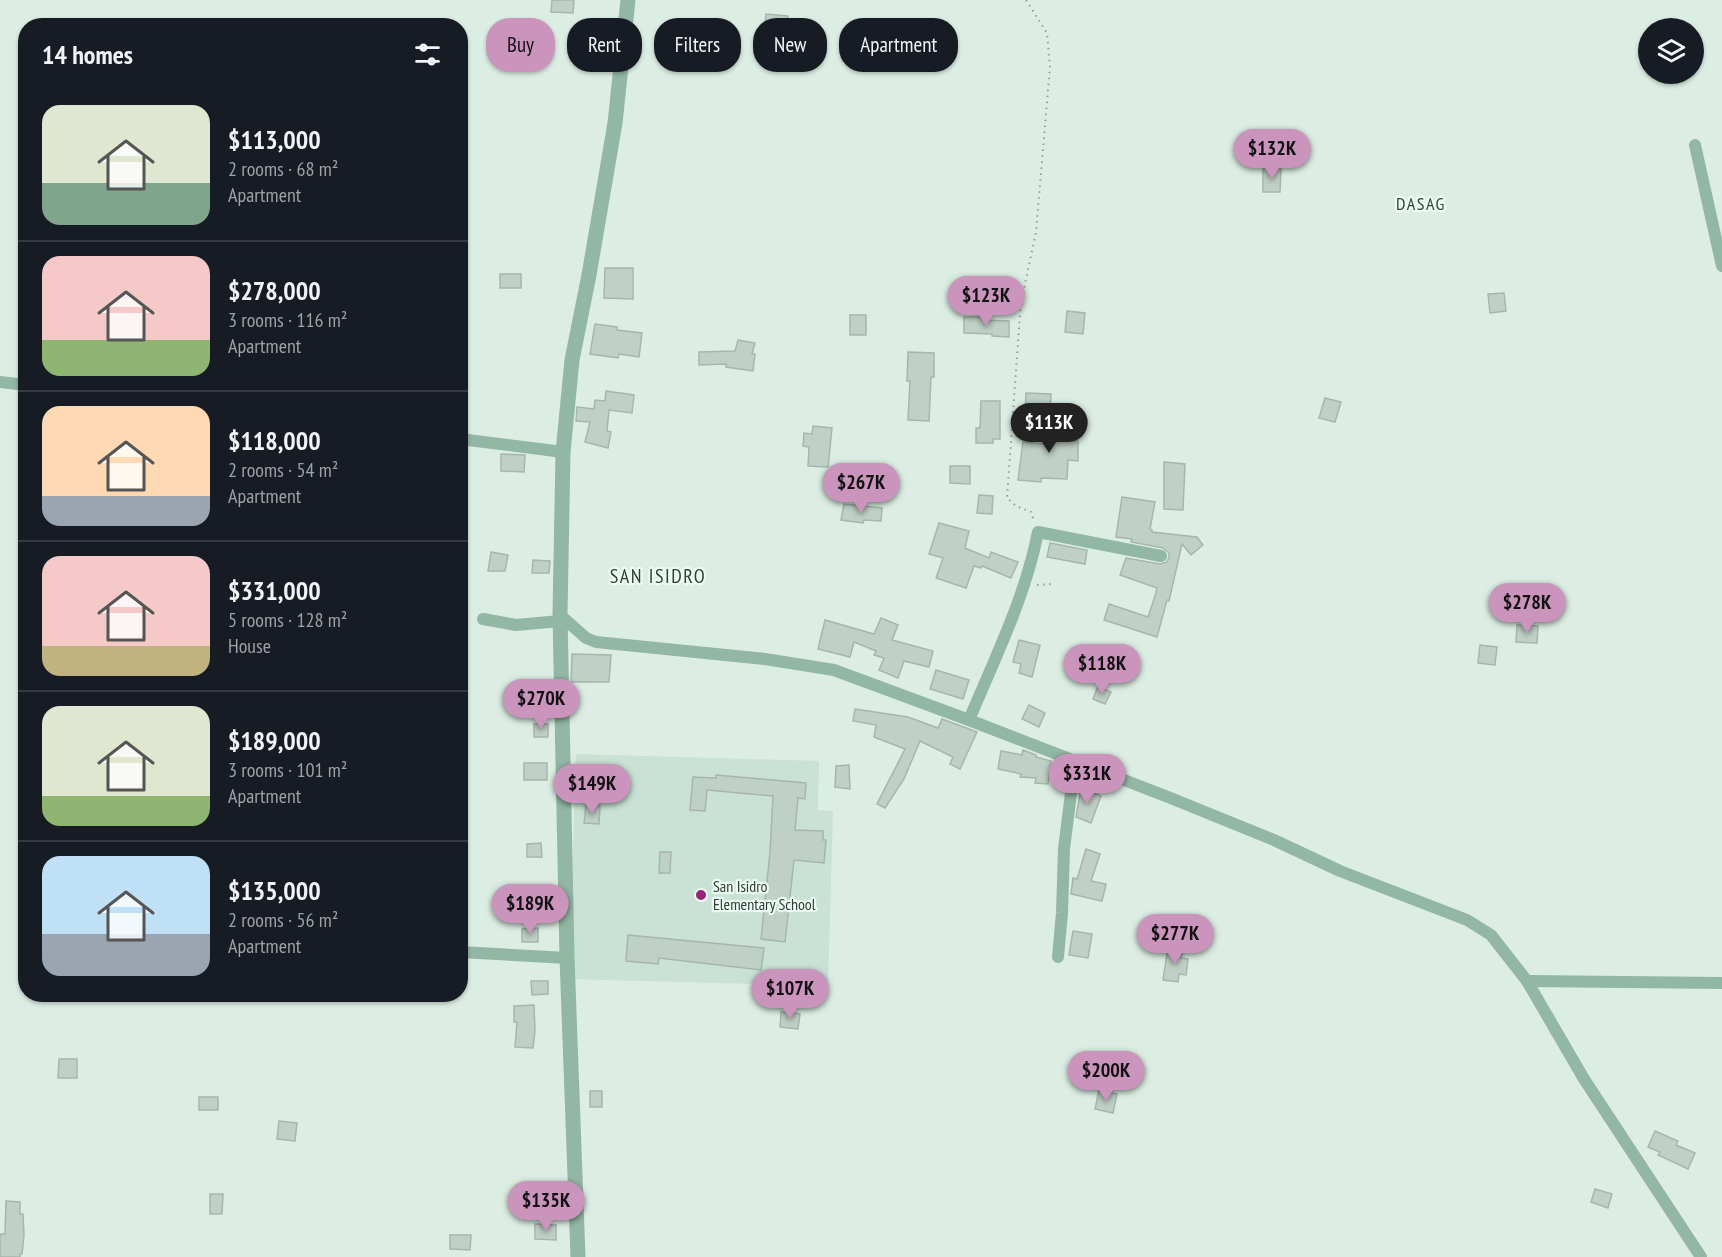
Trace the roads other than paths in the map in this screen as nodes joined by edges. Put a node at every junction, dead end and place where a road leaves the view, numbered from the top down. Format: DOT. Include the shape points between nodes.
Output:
graph roads {
  1 [pos="628,0"];
  2 [pos="1695,146"];
  3 [pos="1722,266"];
  4 [pos="0,382"];
  5 [pos="18,384"];
  6 [pos="468,440"];
  7 [pos="563,452"];
  8 [pos="1161,556"];
  9 [pos="560,618"];
  10 [pos="483,619"];
  11 [pos="969,720"];
  12 [pos="1075,761"];
  13 [pos="468,952"];
  14 [pos="1058,957"];
  15 [pos="567,958"];
  16 [pos="1527,981"];
  17 [pos="1722,983"];
  18 [pos="578,1257"];
  19 [pos="1701,1257"];
  1 -- 7 [label="street" via="615,123 572,360"];
  2 -- 3 [label="street"];
  4 -- 5 [label="street"];
  6 -- 7 [label="street"];
  7 -- 9 [label="street"];
  8 -- 11 [label="street" via="1038,532 1021,597"];
  9 -- 10 [label="street" via="516,625"];
  9 -- 11 [label="street" via="596,642 834,670"];
  9 -- 15 [label="street"];
  11 -- 12 [label="street"];
  12 -- 14 [label="street" via="1064,849"];
  12 -- 16 [label="street" via="1467,920 1491,935"];
  13 -- 15 [label="street"];
  15 -- 18 [label="street"];
  16 -- 17 [label="street"];
  16 -- 19 [label="street" via="1584,1079"];
}
